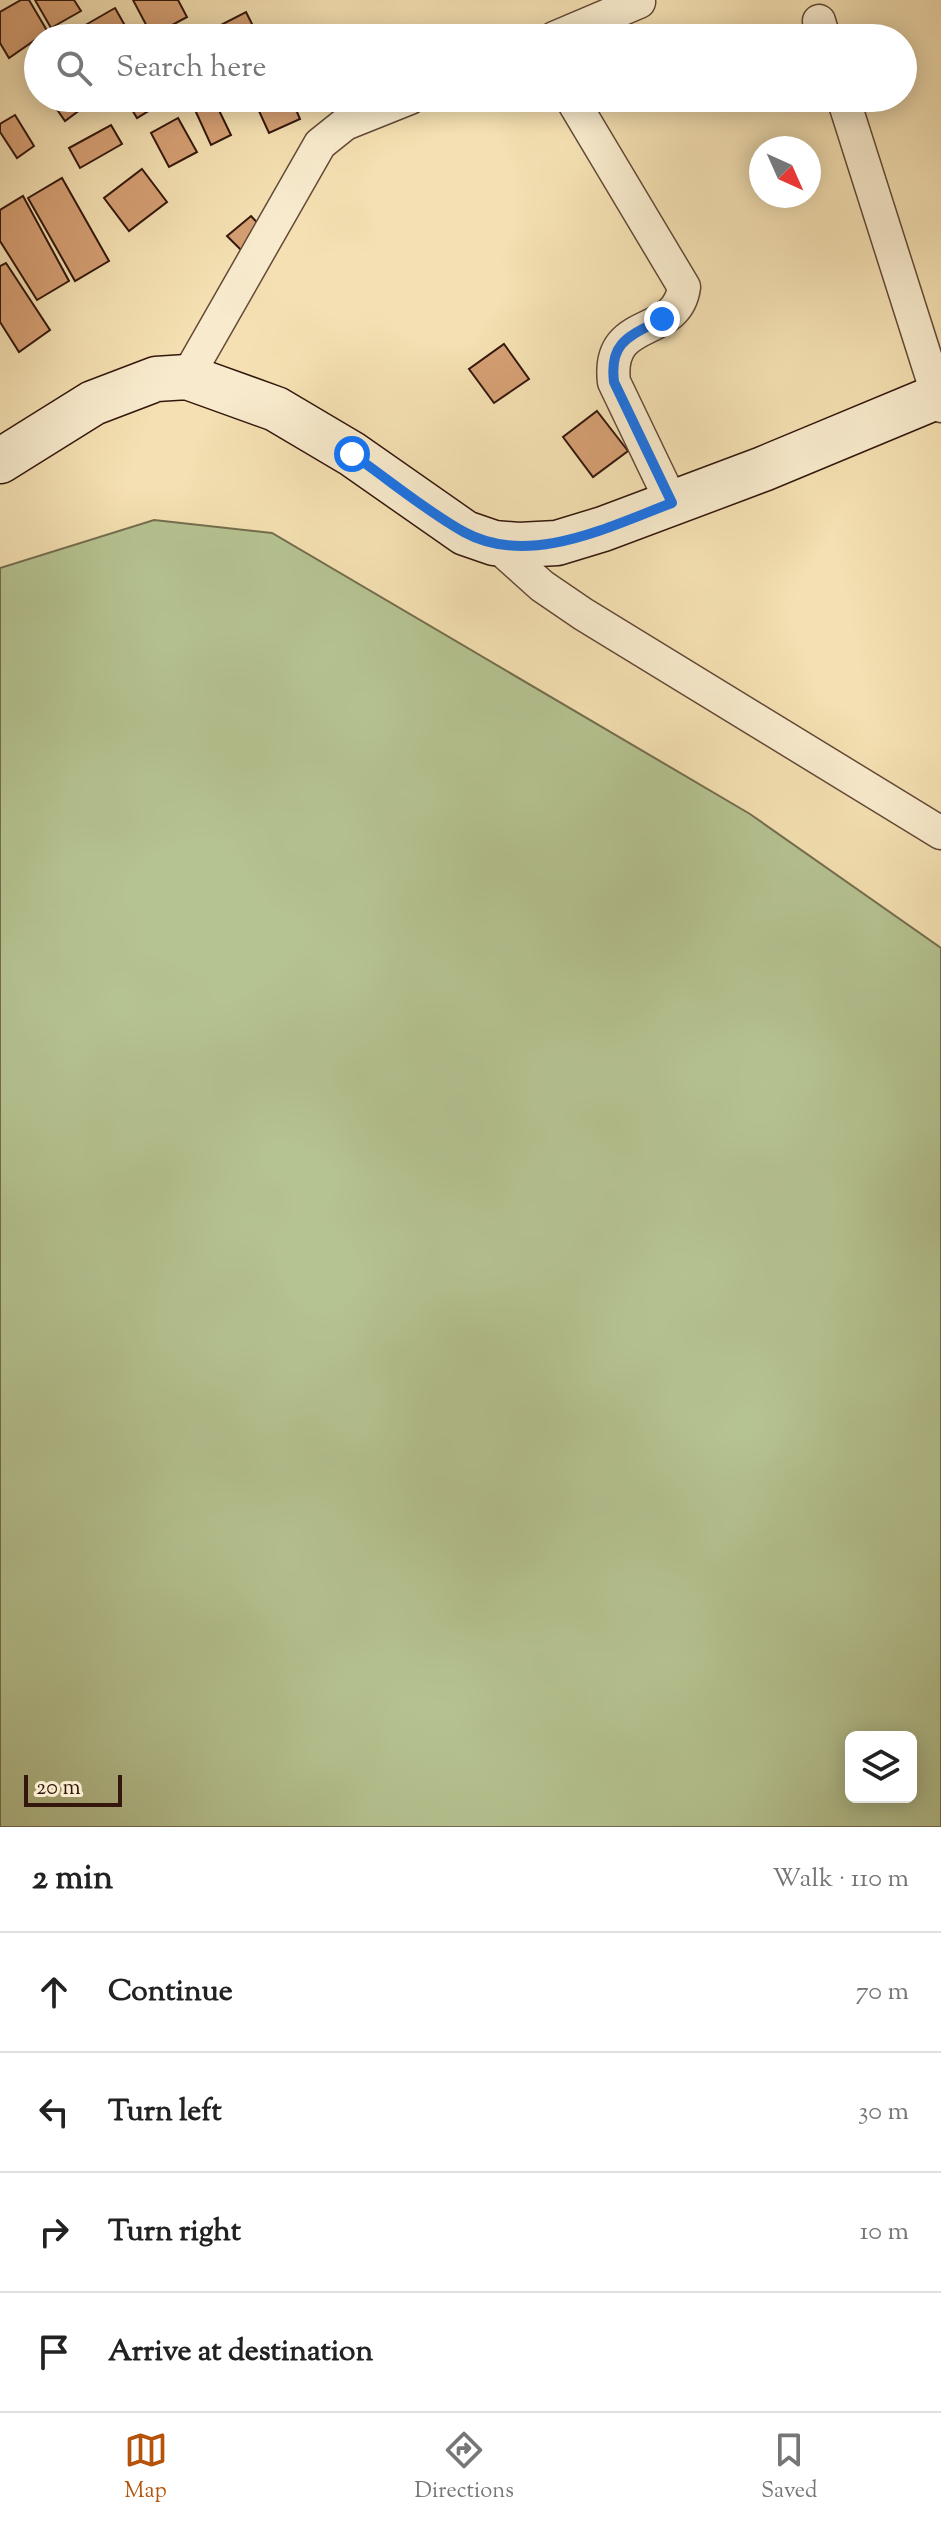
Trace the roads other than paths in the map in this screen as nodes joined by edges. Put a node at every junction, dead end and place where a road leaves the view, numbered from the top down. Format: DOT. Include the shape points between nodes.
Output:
graph roads {
  1 [pos="639,2"];
  2 [pos="587,24"];
  3 [pos="375,112"];
  4 [pos="579,112"];
  5 [pos="847,112"];
  6 [pos="187,377"];
  7 [pos="940,400"];
  8 [pos="4,450"];
  9 [pos="672,503"];
  10 [pos="494,543"];
  11 [pos="941,833"];
  1 -- 2 [label="street"];
  3 -- 6 [label="street" via="345,124 320,144"];
  4 -- 9 [label="street" via="684,287 678,307 629,336 617,348 612,364 614,382"];
  5 -- 7 [label="street"];
  6 -- 8 [label="main road" via="156,379 114,394"];
  6 -- 10 [label="main road" via="276,409 352,454 465,533"];
  7 -- 9 [label="main road"];
  9 -- 10 [label="main road" via="557,543"];
  10 -- 11 [label="street" via="583,614"];
}
